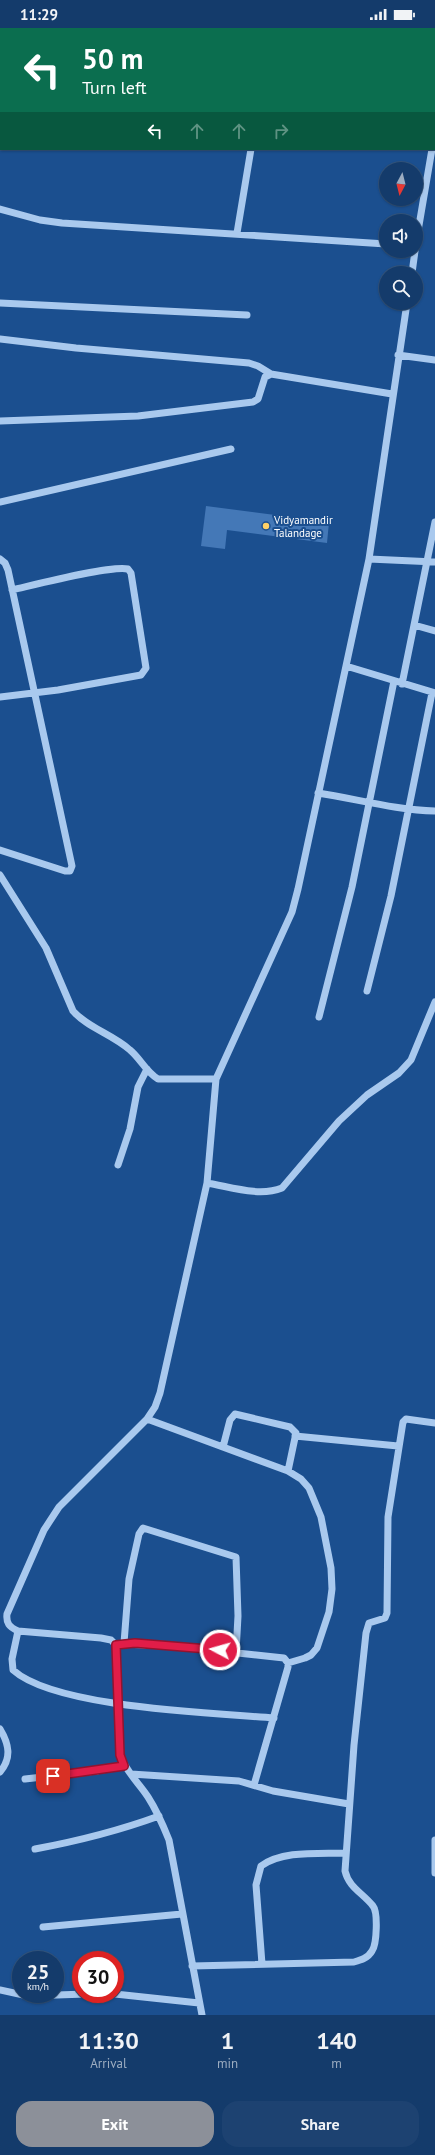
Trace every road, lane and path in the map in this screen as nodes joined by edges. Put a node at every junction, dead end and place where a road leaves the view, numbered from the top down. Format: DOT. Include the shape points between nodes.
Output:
graph roads {
  1 [pos="251,150"];
  2 [pos="432,150"];
  3 [pos="0,209"];
  4 [pos="421,214"];
  5 [pos="237,233"];
  6 [pos="379,243"];
  7 [pos="0,303"];
  8 [pos="406,310"];
  9 [pos="247,315"];
  10 [pos="0,339"];
  11 [pos="398,355"];
  12 [pos="435,360"];
  13 [pos="270,374"];
  14 [pos="392,394"];
  15 [pos="0,421"];
  16 [pos="231,449"];
  17 [pos="0,502"];
  18 [pos="435,522"];
  19 [pos="0,559"];
  20 [pos="369,559"];
  21 [pos="431,561"];
  22 [pos="12,590"];
  23 [pos="414,625"];
  24 [pos="435,631"];
  25 [pos="346,666"];
  26 [pos="394,681"];
  27 [pos="402,684"];
  28 [pos="35,692"];
  29 [pos="433,693"];
  30 [pos="0,697"];
  31 [pos="318,793"];
  32 [pos="369,801"];
  33 [pos="409,810"];
  34 [pos="435,811"];
  35 [pos="0,850"];
  36 [pos="0,875"];
  37 [pos="367,990"];
  38 [pos="435,1002"];
  39 [pos="319,1016"];
  40 [pos="147,1069"];
  41 [pos="216,1079"];
  42 [pos="118,1165"];
  43 [pos="207,1183"];
  44 [pos="147,1419"];
  45 [pos="435,1423"];
  46 [pos="295,1436"];
  47 [pos="398,1446"];
  48 [pos="223,1447"];
  49 [pos="288,1472"];
  50 [pos="3,1621"];
  51 [pos="18,1630"];
  52 [pos="124,1643"];
  53 [pos="116,1645"];
  54 [pos="236,1652"];
  55 [pos="288,1663"];
  56 [pos="119,1704"];
  57 [pos="274,1718"];
  58 [pos="0,1729"];
  59 [pos="124,1766"];
  60 [pos="0,1772"];
  61 [pos="130,1774"];
  62 [pos="25,1779"];
  63 [pos="254,1785"];
  64 [pos="349,1804"];
  65 [pos="159,1816"];
  66 [pos="435,1840"];
  67 [pos="35,1849"];
  68 [pos="345,1853"];
  69 [pos="435,1873"];
  70 [pos="182,1914"];
  71 [pos="43,1927"];
  72 [pos="262,1964"];
  73 [pos="192,1966"];
  74 [pos="0,1990"];
  75 [pos="72,1994"];
  76 [pos="124,1995"];
  77 [pos="200,2003"];
  78 [pos="202,2015"];
  1 -- 5 [label="street"];
  2 -- 4 [label="street"];
  3 -- 5 [label="street" via="62,223"];
  5 -- 6 [label="street"];
  7 -- 9 [label="street"];
  8 -- 11 [label="street"];
  10 -- 13 [label="street" via="244,362 258,366"];
  11 -- 12 [label="street"];
  11 -- 14 [label="street"];
  13 -- 14 [label="street"];
  13 -- 15 [label="street" via="265,378 258,399 253,402 138,416"];
  14 -- 20 [label="street"];
  16 -- 17 [label="street"];
  18 -- 21 [label="street"];
  19 -- 22 [label="street" via="8,570"];
  20 -- 21 [label="street"];
  20 -- 25 [label="street"];
  21 -- 23 [label="street"];
  22 -- 28 [label="street"];
  22 -- 28 [label="street" via="123,568 131,573 146,660 144,672 141,675 84,686"];
  23 -- 24 [label="street"];
  23 -- 27 [label="street"];
  25 -- 26 [label="street"];
  25 -- 31 [label="street"];
  26 -- 27 [label="street"];
  26 -- 32 [label="street"];
  27 -- 29 [label="street"];
  28 -- 30 [label="street"];
  28 -- 35 [label="street" via="72,866 70,870 65,871"];
  29 -- 33 [label="street"];
  31 -- 32 [label="street"];
  31 -- 41 [label="street" via="292,912"];
  32 -- 33 [label="street"];
  32 -- 39 [label="street" via="352,887"];
  33 -- 34 [label="street"];
  33 -- 37 [label="street" via="391,896"];
  36 -- 40 [label="street" via="46,948 73,1011 80,1019 130,1050"];
  38 -- 43 [label="street" via="410,1060 399,1073 367,1095 339,1121 282,1188 271,1192 259,1192"];
  40 -- 41 [label="street" via="152,1076 163,1080"];
  40 -- 42 [label="street" via="138,1087 130,1129"];
  41 -- 43 [label="street"];
  43 -- 44 [label="street" via="160,1393"];
  44 -- 48 [label="street"];
  44 -- 50 [label="street" via="59,1507 44,1530"];
  45 -- 47 [label="street" via="406,1419"];
  46 -- 47 [label="street"];
  46 -- 48 [label="street" via="294,1429 290,1427 235,1414 230,1420"];
  46 -- 49 [label="street"];
  47 -- 64 [label="street" via="388,1517 387,1613 385,1618 369,1623 367,1627"];
  48 -- 49 [label="street"];
  49 -- 55 [label="street" via="301,1479 309,1488 321,1517 332,1568 332,1590 329,1612 317,1648 304,1658"];
  50 -- 51 [label="street"];
  51 -- 53 [label="street" via="101,1638 111,1640"];
  51 -- 56 [label="street" via="11,1665 17,1673 51,1690"];
  52 -- 53 [label="street"];
  52 -- 54 [label="street"];
  52 -- 54 [label="street" via="129,1579 139,1534 143,1528 236,1557"];
  53 -- 56 [label="street"];
  54 -- 55 [label="street" via="278,1656"];
  55 -- 57 [label="street"];
  56 -- 57 [label="street"];
  56 -- 59 [label="street" via="120,1755"];
  57 -- 63 [label="street"];
  58 -- 60 [label="street" via="9,1751 8,1760"];
  59 -- 61 [label="street"];
  59 -- 62 [label="street"];
  61 -- 63 [label="street" via="222,1779"];
  61 -- 65 [label="street"];
  63 -- 64 [label="street" via="273,1791"];
  64 -- 68 [label="street"];
  65 -- 67 [label="street" via="121,1830"];
  65 -- 70 [label="street" via="169,1840"];
  66 -- 69 [label="street"];
  68 -- 72 [label="street" via="280,1856 261,1866 256,1885"];
  68 -- 72 [label="street" via="347,1879 374,1907 376,1913 373,1951 354,1962"];
  70 -- 71 [label="street"];
  70 -- 73 [label="street"];
  72 -- 73 [label="street"];
  73 -- 77 [label="street"];
  74 -- 75 [label="street" via="28,1996"];
  76 -- 77 [label="street"];
  77 -- 78 [label="street"];
}
